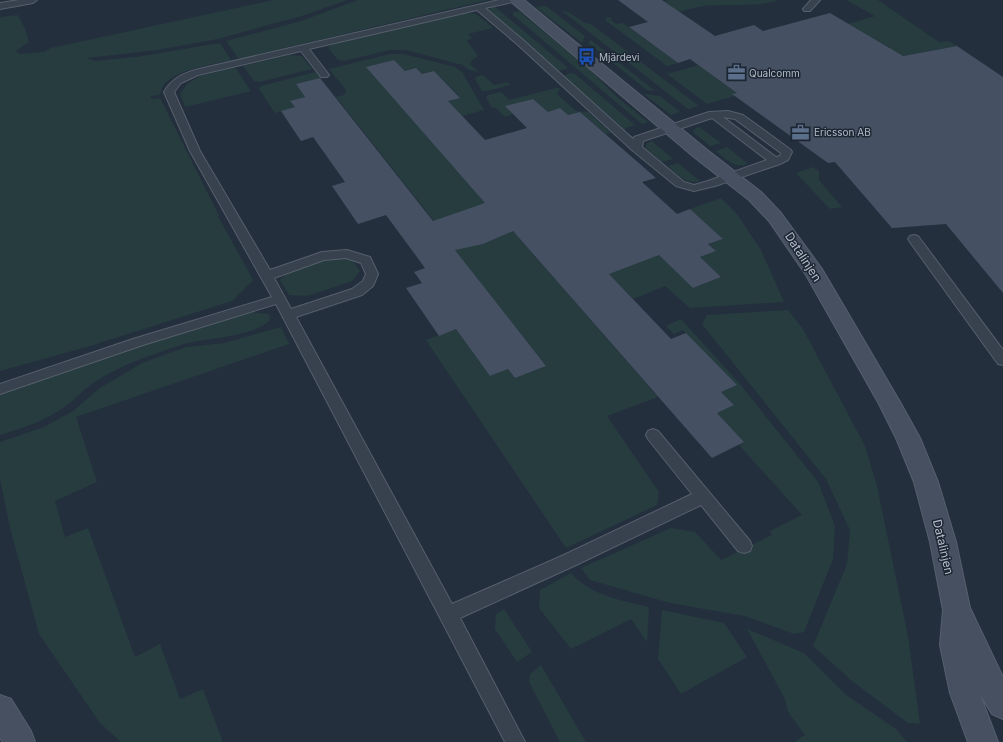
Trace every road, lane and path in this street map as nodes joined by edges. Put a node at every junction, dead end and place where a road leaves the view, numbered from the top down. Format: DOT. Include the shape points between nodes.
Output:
graph roads {
  1 [pos="33,0"];
  2 [pos="510,0"];
  3 [pos="516,0"];
  4 [pos="816,0"];
  5 [pos="0,6"];
  6 [pos="480,8"];
  7 [pos="807,10"];
  8 [pos="303,48"];
  9 [pos="324,75"];
  10 [pos="713,114"];
  11 [pos="671,128"];
  12 [pos="636,148"];
  13 [pos="776,162"];
  14 [pos="732,177"];
  15 [pos="914,239"];
  16 [pos="267,276"];
  17 [pos="278,299"];
  18 [pos="287,315"];
  19 [pos="1003,360"];
  20 [pos="0,389"];
  21 [pos="653,435"];
  22 [pos="703,496"];
  23 [pos="744,546"];
  24 [pos="956,609"];
  25 [pos="447,615"];
  26 [pos="1003,704"];
  27 [pos="0,710"];
  28 [pos="20,742"];
  29 [pos="515,742"];
  30 [pos="983,742"];
  1 -- 5 [label="lane"];
  2 -- 6 [label="lane"];
  3 -- 11 [label="street, Datalinjen"];
  4 -- 7 [label="lane"];
  6 -- 8 [label="lane"];
  6 -- 12 [label="lane"];
  8 -- 9 [label="lane"];
  8 -- 16 [label="lane" via="194,73 177,82 169,92 195,151"];
  10 -- 11 [label="lane"];
  10 -- 13 [label="lane"];
  10 -- 13 [label="lane" via="739,117 787,152 784,158"];
  11 -- 12 [label="lane" via="638,139"];
  11 -- 14 [label="street, Datalinjen"];
  12 -- 14 [label="lane" via="680,184 694,188"];
  13 -- 14 [label="lane"];
  14 -- 24 [label="street, Datalinjen" via="755,196 793,241 890,402 926,482 943,542"];
  15 -- 19 [label="lane"];
  16 -- 17 [label="lane"];
  16 -- 18 [label="lane" via="322,256 347,254 366,260 372,274 369,283 357,292"];
  17 -- 18 [label="lane"];
  17 -- 20 [label="lane" via="138,342"];
  18 -- 25 [label="lane"];
  21 -- 22 [label="lane"];
  22 -- 23 [label="lane"];
  22 -- 25 [label="lane"];
  24 -- 26 [label="street, Datalinjen" via="990,683"];
  24 -- 30 [label="street, Datalinjen" via="954,645 964,693"];
  25 -- 29 [label="lane"];
  27 -- 28 [label="street"];
}
